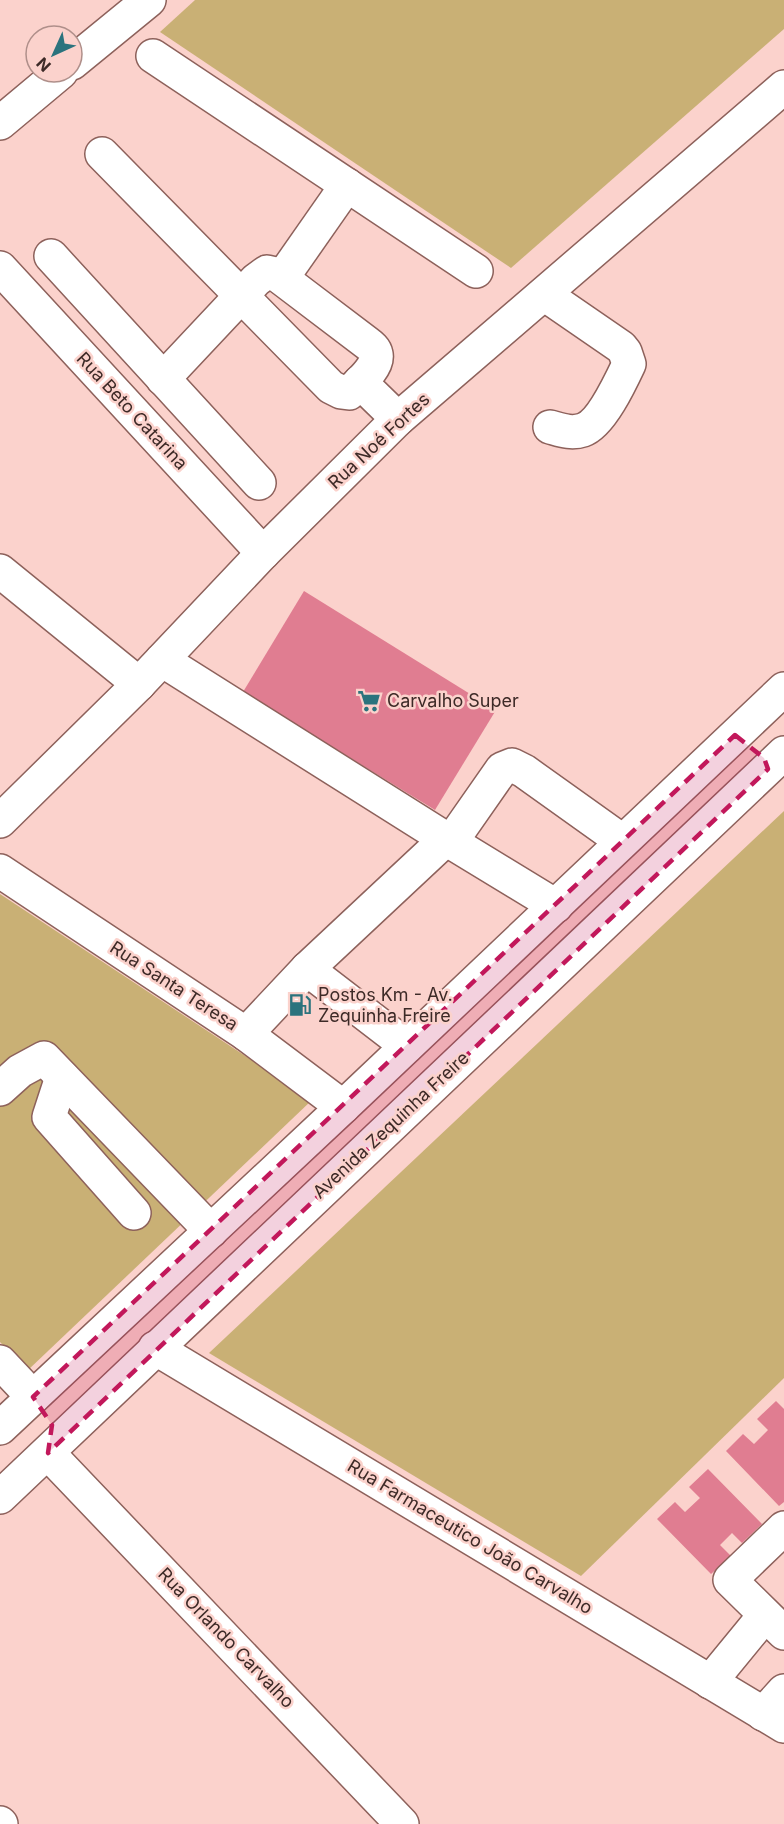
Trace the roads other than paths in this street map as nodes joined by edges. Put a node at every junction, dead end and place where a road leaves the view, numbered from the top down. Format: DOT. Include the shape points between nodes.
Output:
graph roads {
  1 [pos="149,0"];
  2 [pos="84,53"];
  3 [pos="153,56"];
  4 [pos="47,84"];
  5 [pos="784,87"];
  6 [pos="0,123"];
  7 [pos="102,154"];
  8 [pos="347,185"];
  9 [pos="51,256"];
  10 [pos="0,268"];
  11 [pos="477,271"];
  12 [pos="282,278"];
  13 [pos="544,294"];
  14 [pos="242,296"];
  15 [pos="163,379"];
  16 [pos="360,382"];
  17 [pos="399,419"];
  18 [pos="550,427"];
  19 [pos="259,483"];
  20 [pos="263,553"];
  21 [pos="0,570"];
  22 [pos="162,660"];
  23 [pos="139,684"];
  24 [pos="784,695"];
  25 [pos="735,735"];
  26 [pos="776,761"];
  27 [pos="0,821"];
  28 [pos="448,840"];
  29 [pos="622,841"];
  30 [pos="0,871"];
  31 [pos="556,906"];
  32 [pos="307,969"];
  33 [pos="246,1034"];
  34 [pos="407,1046"];
  35 [pos="63,1077"];
  36 [pos="0,1089"];
  37 [pos="343,1107"];
  38 [pos="134,1213"];
  39 [pos="211,1231"];
  40 [pos="155,1348"];
  41 [pos="0,1362"];
  42 [pos="33,1397"];
  43 [pos="0,1428"];
  44 [pos="48,1453"];
  45 [pos="0,1497"];
  46 [pos="784,1527"];
  47 [pos="775,1624"];
  48 [pos="710,1682"];
  49 [pos="777,1710"];
  50 [pos="402,1824"];
  1 -- 2 [label="street"];
  3 -- 8 [label="street"];
  4 -- 6 [label="street"];
  5 -- 13 [label="street, Rua Noé Fortes"];
  7 -- 14 [label="street"];
  8 -- 11 [label="street"];
  8 -- 12 [label="street"];
  9 -- 15 [label="street"];
  10 -- 20 [label="street, Rua Beto Catarina"];
  12 -- 14 [label="street" via="267,272"];
  12 -- 16 [label="street" via="375,351 374,366"];
  13 -- 17 [label="street, Rua Noé Fortes"];
  13 -- 18 [label="street" via="621,347 628,364 609,402 585,430 568,432"];
  14 -- 15 [label="street"];
  14 -- 16 [label="street" via="331,387 349,393"];
  15 -- 19 [label="street"];
  16 -- 17 [label="street"];
  17 -- 20 [label="street, Rua Noé Fortes"];
  20 -- 22 [label="street, Rua Noé Fortes"];
  21 -- 23 [label="street"];
  22 -- 23 [label="street, Rua Noé Fortes"];
  22 -- 28 [label="street"];
  23 -- 27 [label="street, Rua Noé Fortes"];
  24 -- 25 [label="street"];
  25 -- 26 [label="street"];
  25 -- 29 [label="street"];
  26 -- 40 [label="street, Avenida Zequinha Freire"];
  28 -- 29 [label="street" via="502,769 512,765"];
  28 -- 31 [label="street"];
  28 -- 32 [label="street"];
  29 -- 31 [label="street"];
  30 -- 33 [label="street, Rua Santa Teresa"];
  31 -- 34 [label="street"];
  32 -- 33 [label="street"];
  32 -- 34 [label="street"];
  33 -- 37 [label="street, Rua Santa Teresa"];
  34 -- 37 [label="street"];
  35 -- 36 [label="street" via="44,1058 20,1071"];
  35 -- 38 [label="street" via="49,1117"];
  35 -- 39 [label="street"];
  37 -- 39 [label="street"];
  39 -- 42 [label="street"];
  40 -- 44 [label="street, Avenida Zequinha Freire"];
  40 -- 48 [label="street, Rua Farmaceutico João Carvalho"];
  41 -- 42 [label="street"];
  42 -- 43 [label="street"];
  42 -- 44 [label="street" via="52,1425"];
  44 -- 45 [label="street, Avenida Zequinha Freire"];
  44 -- 50 [label="street, Rua Orlando Carvalho"];
  46 -- 47 [label="street" via="730,1580"];
  47 -- 48 [label="street" via="742,1644"];
  48 -- 49 [label="street, Rua Farmaceutico João Carvalho"];
}
